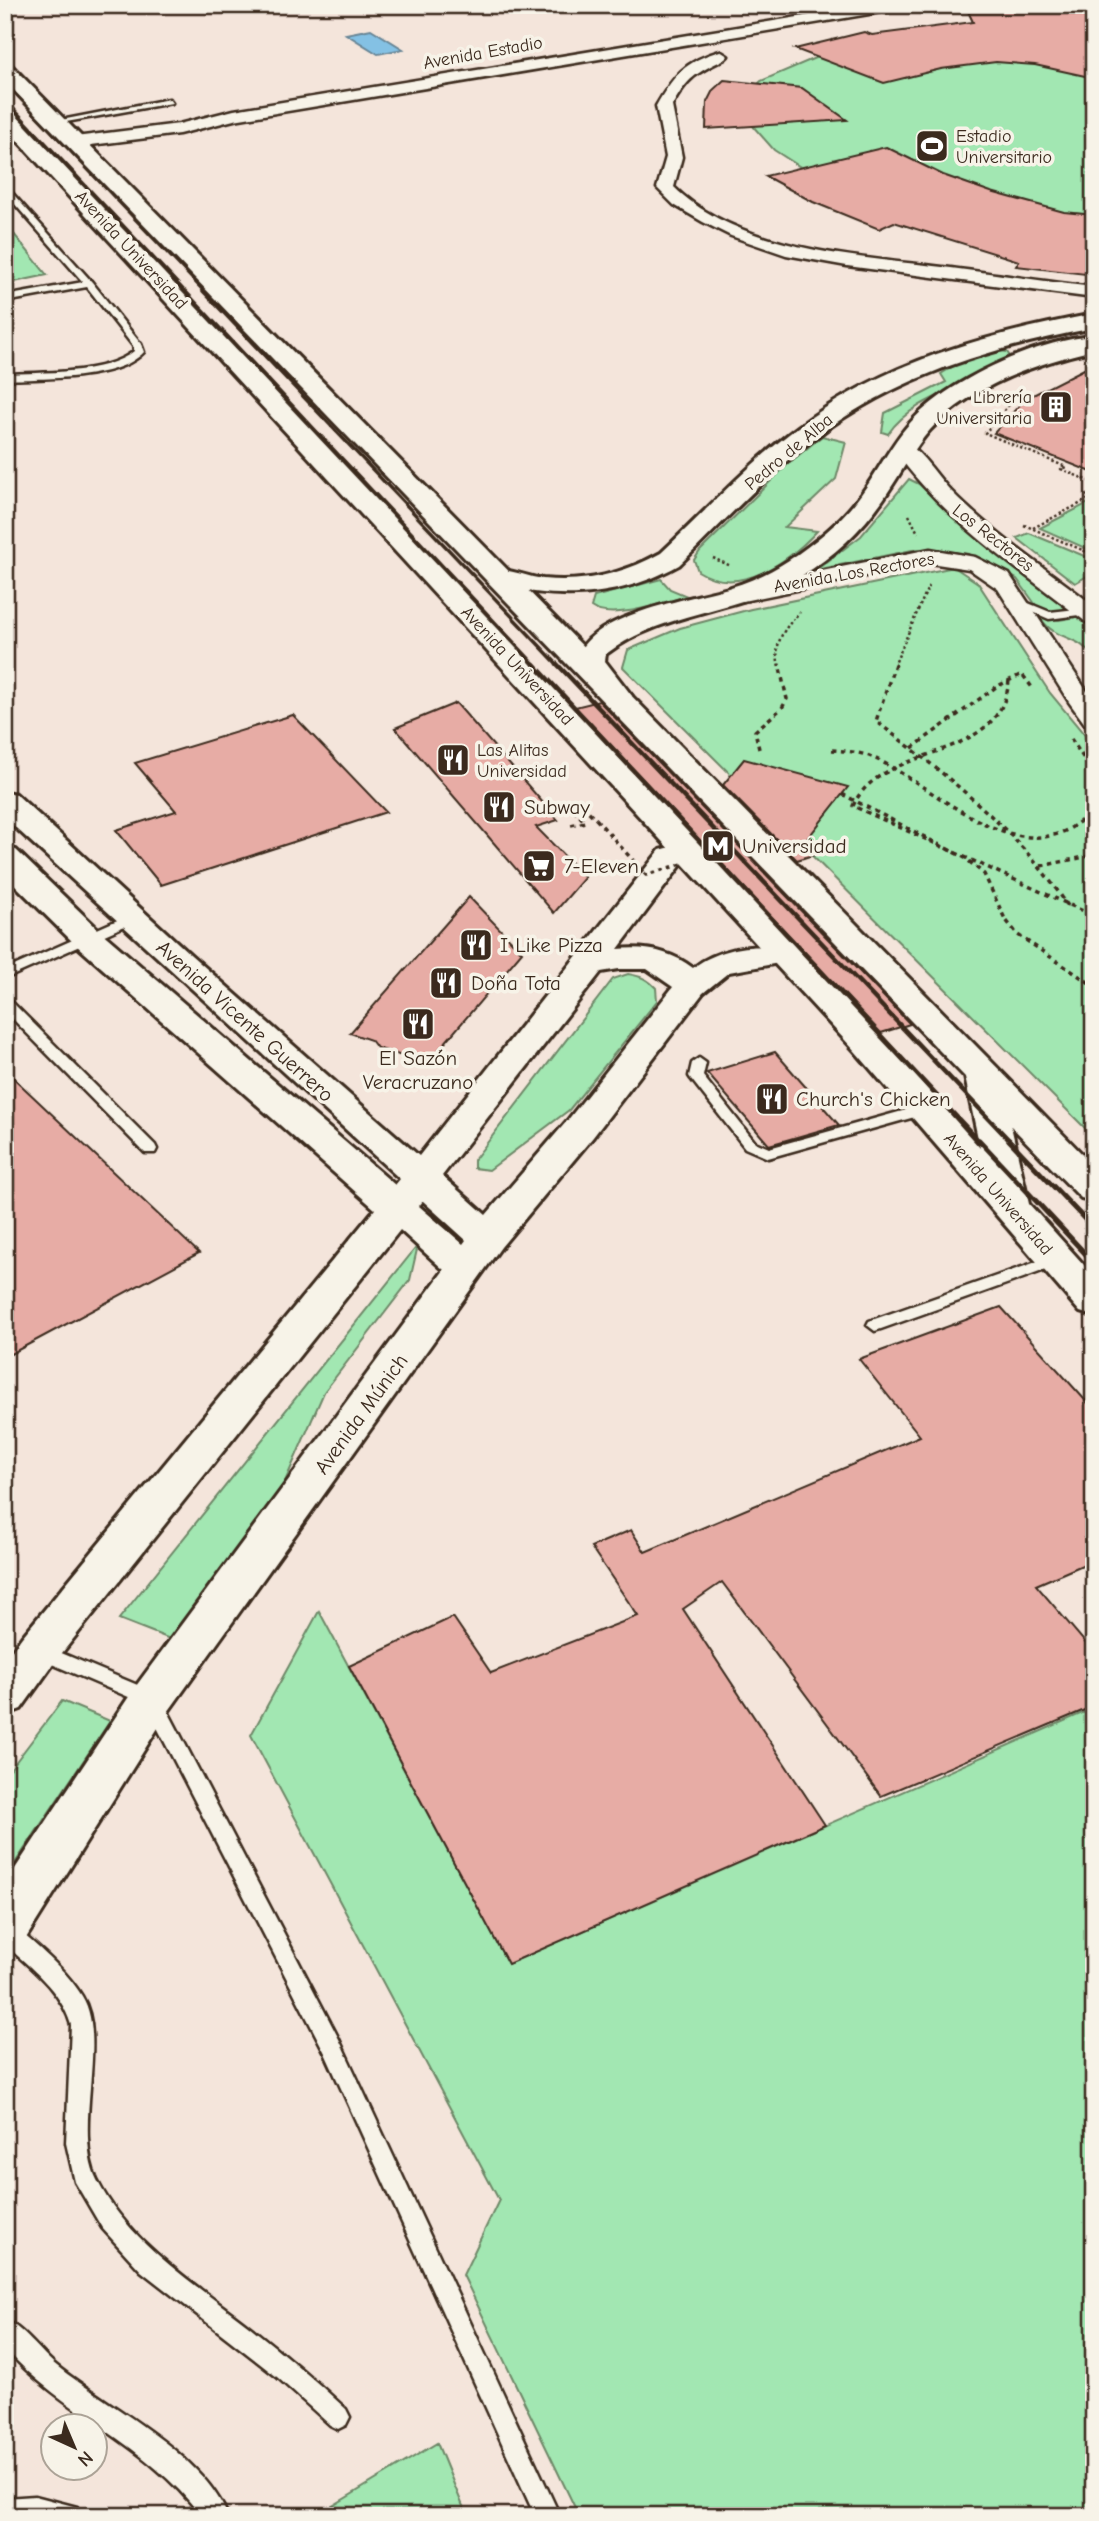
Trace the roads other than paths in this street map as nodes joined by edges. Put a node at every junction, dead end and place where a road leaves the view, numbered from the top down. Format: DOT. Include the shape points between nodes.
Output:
graph roads {
  1 [pos="899,5"];
  2 [pos="720,56"];
  3 [pos="5,70"];
  4 [pos="169,102"];
  5 [pos="9,119"];
  6 [pos="55,122"];
  7 [pos="75,142"];
  8 [pos="5,187"];
  9 [pos="89,204"];
  10 [pos="184,256"];
  11 [pos="89,284"];
  12 [pos="1094,293"];
  13 [pos="5,299"];
  14 [pos="1094,321"];
  15 [pos="1009,337"];
  16 [pos="1094,342"];
  17 [pos="1046,356"];
  18 [pos="5,377"];
  19 [pos="903,448"];
  20 [pos="670,559"];
  21 [pos="499,578"];
  22 [pos="738,581"];
  23 [pos="1016,601"];
  24 [pos="1092,613"];
  25 [pos="617,696"];
  26 [pos="1094,719"];
  27 [pos="5,801"];
  28 [pos="5,857"];
  29 [pos="677,860"];
  30 [pos="131,918"];
  31 [pos="88,938"];
  32 [pos="766,956"];
  33 [pos="591,964"];
  34 [pos="5,975"];
  35 [pos="691,986"];
  36 [pos="5,1003"];
  37 [pos="699,1063"];
  38 [pos="982,1075"];
  39 [pos="924,1110"];
  40 [pos="150,1149"];
  41 [pos="1094,1189"];
  42 [pos="408,1193"];
  43 [pos="1012,1210"];
  44 [pos="478,1253"];
  45 [pos="1056,1260"];
  46 [pos="1094,1302"];
  47 [pos="875,1325"];
  48 [pos="38,1650"];
  49 [pos="5,1696"];
  50 [pos="152,1699"];
  51 [pos="5,1928"];
  52 [pos="5,2331"];
  53 [pos="338,2417"];
  54 [pos="5,2510"];
  55 [pos="68,2516"];
  56 [pos="216,2516"];
  57 [pos="548,2516"];
  1 -- 7 [label="street, Avenida Estadio" via="339,97 166,131"];
  2 -- 12 [label="street" via="680,78 664,106 674,157 665,188 684,204 778,249"];
  3 -- 6 [label="main road, Avenida Universidad"];
  4 -- 6 [label="lane"];
  5 -- 9 [label="main road, Avenida Universidad"];
  6 -- 7 [label="main road, Avenida Universidad"];
  7 -- 10 [label="main road, Avenida Universidad"];
  8 -- 11 [label="lane"];
  9 -- 10 [label="main road"];
  9 -- 39 [label="main road, Avenida Universidad"];
  10 -- 21 [label="main road, Avenida Universidad"];
  11 -- 13 [label="lane"];
  11 -- 18 [label="lane" via="138,346 136,356 106,368"];
  14 -- 15 [label="main road, Pedro de Alba"];
  15 -- 17 [label="main road"];
  15 -- 20 [label="main road, Pedro de Alba" via="932,361 864,393 806,433"];
  16 -- 17 [label="main road"];
  17 -- 19 [label="main road" via="965,392 931,415"];
  19 -- 22 [label="main road" via="871,499 843,531 792,570"];
  19 -- 24 [label="street, Los Rectores" via="956,511"];
  20 -- 21 [label="main road, Pedro de Alba" via="626,579 578,589 523,586"];
  20 -- 22 [label="main road" via="677,574 693,585 720,592"];
  21 -- 25 [label="main road, Avenida Universidad"];
  22 -- 23 [label="street, Avenida Los Rectores" via="942,556 993,573"];
  22 -- 25 [label="main road" via="602,642 592,651 591,662"];
  23 -- 24 [label="lane" via="1049,616"];
  23 -- 26 [label="street, Avenida Los Rectores" via="1066,683"];
  25 -- 38 [label="main road, Avenida Universidad"];
  27 -- 30 [label="main road, Avenida Vicente Guerrero"];
  28 -- 31 [label="main road, Avenida Vicente Guerrero"];
  29 -- 33 [label="main road"];
  30 -- 31 [label="lane"];
  30 -- 42 [label="main road, Avenida Vicente Guerrero"];
  31 -- 34 [label="lane"];
  31 -- 42 [label="main road, Avenida Vicente Guerrero"];
  32 -- 35 [label="main road, Avenida Múnich" via="719,964"];
  33 -- 35 [label="main road" via="629,956 652,958 680,972"];
  33 -- 42 [label="main road"];
  35 -- 44 [label="main road, Avenida Múnich"];
  36 -- 40 [label="lane"];
  37 -- 39 [label="lane" via="696,1076 750,1145 768,1153"];
  38 -- 41 [label="main road, Avenida Universidad"];
  38 -- 43 [label="main road"];
  39 -- 43 [label="main road, Avenida Universidad"];
  42 -- 44 [label="main road, Avenida Vicente Guerrero"];
  42 -- 48 [label="main road"];
  43 -- 45 [label="main road, Avenida Universidad"];
  44 -- 50 [label="main road, Avenida Múnich"];
  45 -- 46 [label="main road, Avenida Universidad"];
  45 -- 47 [label="lane"];
  48 -- 49 [label="main road"];
  48 -- 50 [label="lane"];
  50 -- 51 [label="main road, Avenida Múnich"];
  50 -- 57 [label="lane" via="332,2046"];
  51 -- 53 [label="lane" via="75,2003 81,2025 77,2143 86,2182 110,2220 149,2263 285,2369"];
  52 -- 56 [label="lane" via="35,2363 162,2452"];
  54 -- 55 [label="lane" via="35,2508"];
}
